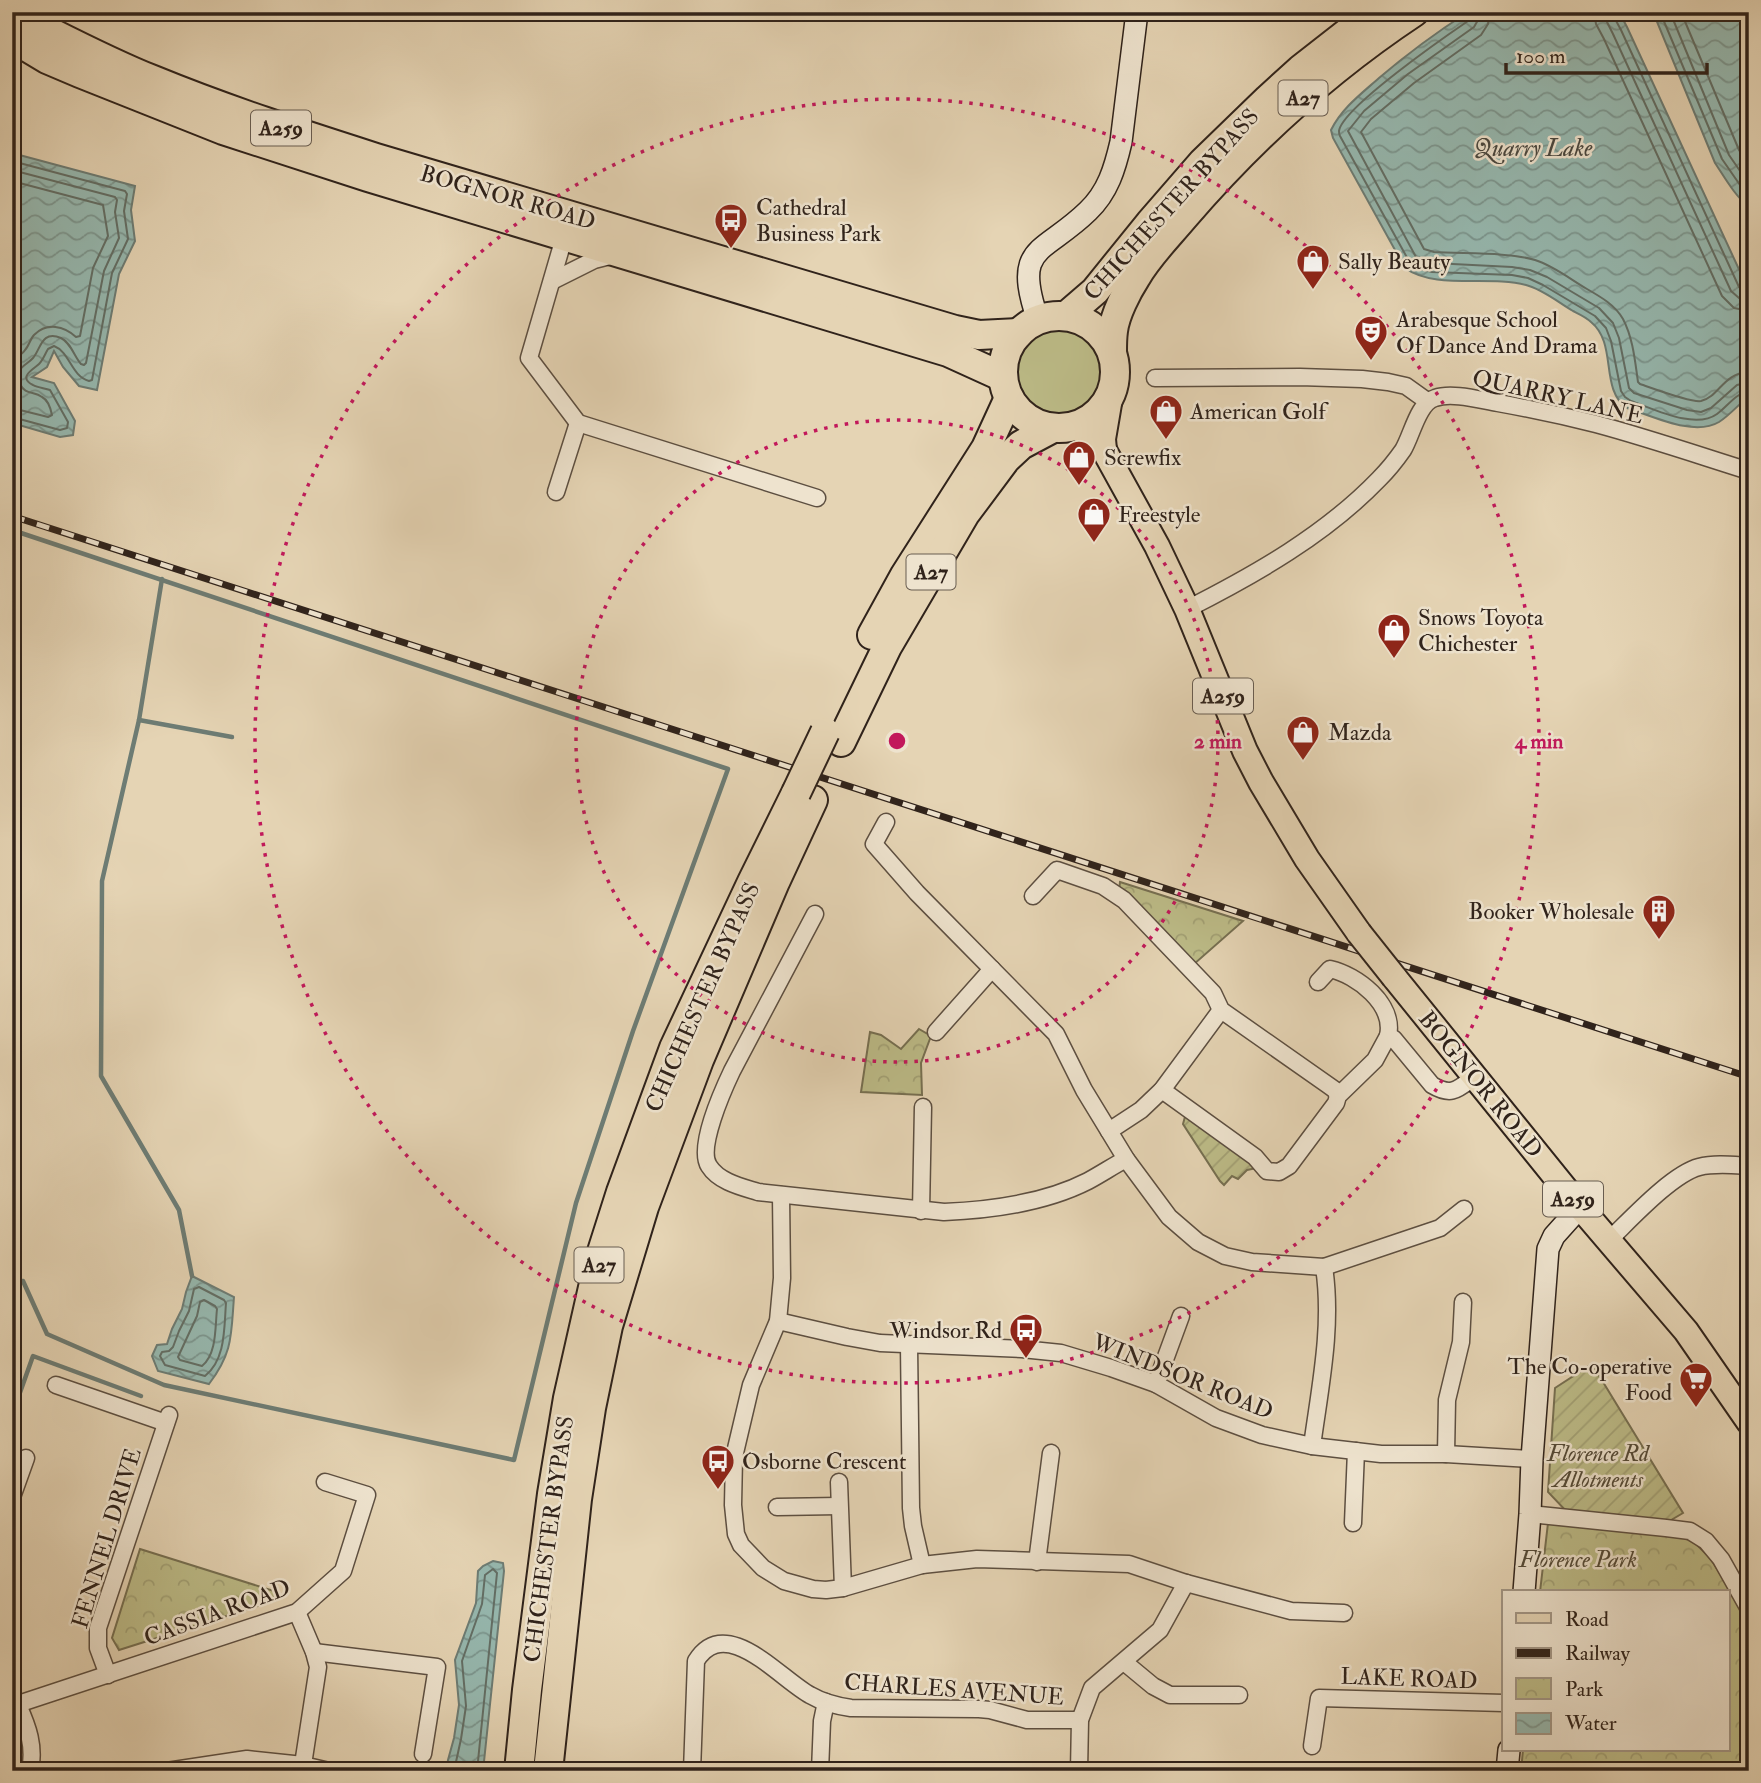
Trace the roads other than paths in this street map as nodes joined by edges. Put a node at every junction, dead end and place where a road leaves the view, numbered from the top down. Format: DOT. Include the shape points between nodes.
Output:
graph roads {
  1 [pos="1137,12"];
  2 [pos="1374,12"];
  3 [pos="1414,12"];
  4 [pos="12,13"];
  5 [pos="12,38"];
  6 [pos="567,226"];
  7 [pos="620,253"];
  8 [pos="552,281"];
  9 [pos="1066,316"];
  10 [pos="1029,327"];
  11 [pos="1112,352"];
  12 [pos="1155,378"];
  13 [pos="1006,387"];
  14 [pos="1110,398"];
  15 [pos="1427,401"];
  16 [pos="578,423"];
  17 [pos="1065,427"];
  18 [pos="1104,450"];
  19 [pos="1749,471"];
  20 [pos="556,492"];
  21 [pos="817,498"];
  22 [pos="1187,609"];
  23 [pos="833,737"];
  24 [pos="804,796"];
  25 [pos="886,822"];
  26 [pos="1033,896"];
  27 [pos="815,914"];
  28 [pos="992,969"];
  29 [pos="1318,982"];
  30 [pos="1221,1010"];
  31 [pos="936,1032"];
  32 [pos="1388,1036"];
  33 [pos="1475,1077"];
  34 [pos="1162,1090"];
  35 [pos="1338,1096"];
  36 [pos="923,1107"];
  37 [pos="1109,1131"];
  38 [pos="1126,1158"];
  39 [pos="1749,1188"];
  40 [pos="781,1195"];
  41 [pos="1580,1207"];
  42 [pos="1464,1209"];
  43 [pos="920,1211"];
  44 [pos="1609,1240"];
  45 [pos="1324,1267"];
  46 [pos="1463,1302"];
  47 [pos="1181,1317"];
  48 [pos="778,1321"];
  49 [pos="909,1345"];
  50 [pos="1156,1384"];
  51 [pos="56,1385"];
  52 [pos="1748,1419"];
  53 [pos="1312,1446"];
  54 [pos="1356,1451"];
  55 [pos="1051,1452"];
  56 [pos="1446,1454"];
  57 [pos="26,1458"];
  58 [pos="1532,1459"];
  59 [pos="324,1482"];
  60 [pos="839,1482"];
  61 [pos="12,1497"];
  62 [pos="839,1506"];
  63 [pos="777,1507"];
  64 [pos="1530,1514"];
  65 [pos="1353,1523"];
  66 [pos="1037,1562"];
  67 [pos="922,1564"];
  68 [pos="1186,1583"];
  69 [pos="843,1588"];
  70 [pos="1524,1590"];
  71 [pos="1749,1609"];
  72 [pos="298,1612"];
  73 [pos="1344,1613"];
  74 [pos="314,1652"];
  75 [pos="1124,1662"];
  76 [pos="108,1675"];
  77 [pos="1239,1695"];
  78 [pos="826,1702"];
  79 [pos="1502,1703"];
  80 [pos="15,1705"];
  81 [pos="1080,1720"];
  82 [pos="1312,1746"];
  83 [pos="1509,1752"];
  84 [pos="422,1761"];
  85 [pos="303,1768"];
  86 [pos="30,1771"];
  87 [pos="167,1771"];
  88 [pos="329,1771"];
  89 [pos="519,1771"];
  90 [pos="548,1771"];
  91 [pos="692,1771"];
  92 [pos="820,1771"];
  93 [pos="1079,1771"];
  94 [pos="1507,1771"];
  1 -- 10 [label="street" via="1121,142 1110,180 1088,211 1033,257"];
  2 -- 9 [label="highway, CHICHESTER BYPASS / A27" via="1301,69 1203,162 1095,291"];
  3 -- 11 [label="highway, CHICHESTER BYPASS / A27" via="1319,84 1202,196 1137,275 1113,329"];
  4 -- 6 [label="highway, BOGNOR ROAD / A259" via="117,65 230,110"];
  5 -- 6 [label="highway, BOGNOR ROAD / A259" via="80,74 223,130 368,177"];
  6 -- 7 [label="highway, BOGNOR ROAD / A259"];
  6 -- 8 [label="street"];
  6 -- 10 [label="highway, BOGNOR ROAD / A259" via="955,330 979,335"];
  7 -- 8 [label="street"];
  7 -- 13 [label="highway, BOGNOR ROAD / A259" via="948,352"];
  8 -- 16 [label="street" via="529,358"];
  9 -- 10 [label="highway" via="1052,316"];
  9 -- 11 [label="highway" via="1094,328"];
  10 -- 13 [label="highway" via="1006,353"];
  11 -- 14 [label="highway" via="1116,375"];
  12 -- 15 [label="street" via="1362,379 1406,386"];
  13 -- 17 [label="highway" via="1027,418 1039,425"];
  13 -- 23 [label="highway, CHICHESTER BYPASS / A27" via="986,448 905,575 869,642"];
  14 -- 17 [label="highway" via="1090,419"];
  14 -- 18 [label="main road"];
  15 -- 19 [label="street, QUARRY LANE" via="1461,397 1543,411"];
  15 -- 22 [label="street" via="1401,452 1364,495 1293,550"];
  16 -- 20 [label="street"];
  16 -- 21 [label="street"];
  17 -- 18 [label="main road, A259"];
  17 -- 23 [label="highway, CHICHESTER BYPASS / A27" via="1021,445 1006,459 965,514"];
  18 -- 22 [label="main road, A259"];
  22 -- 33 [label="main road, BOGNOR ROAD / A259, bridge" via="1245,751 1307,859 1359,933"];
  23 -- 24 [label="highway, CHICHESTER BYPASS / A27, bridge"];
  24 -- 89 [label="highway, CHICHESTER BYPASS / A27" via="752,882 674,1048 599,1262 552,1494"];
  24 -- 90 [label="highway, CHICHESTER BYPASS / A27" via="775,882 643,1207 611,1314 577,1499"];
  25 -- 28 [label="street" via="874,844"];
  26 -- 30 [label="street" via="1057,870 1103,886 1124,900 1169,946 1213,993"];
  27 -- 40 [label="street" via="732,1071 707,1139 706,1157 718,1175 758,1192"];
  28 -- 31 [label="street"];
  28 -- 37 [label="street" via="1056,1034"];
  29 -- 32 [label="street" via="1330,969 1357,980 1386,1012"];
  30 -- 34 [label="street"];
  30 -- 35 [label="street"];
  32 -- 33 [label="street" via="1438,1089 1451,1092"];
  32 -- 35 [label="street" via="1375,1059"];
  33 -- 41 [label="main road, BOGNOR ROAD / A259"];
  34 -- 35 [label="street" via="1272,1172 1289,1166"];
  34 -- 37 [label="street"];
  36 -- 43 [label="street"];
  37 -- 38 [label="street"];
  38 -- 43 [label="street" via="1086,1182 1050,1196 966,1211"];
  38 -- 45 [label="street" via="1169,1217 1198,1242 1225,1256 1252,1262"];
  39 -- 44 [label="street" via="1749,1166 1697,1168 1674,1179"];
  40 -- 43 [label="street"];
  40 -- 48 [label="street"];
  41 -- 44 [label="main road, BOGNOR ROAD / A259"];
  41 -- 58 [label="street" via="1548,1249"];
  42 -- 45 [label="street" via="1440,1228"];
  44 -- 52 [label="main road, BOGNOR ROAD / A259" via="1686,1331"];
  45 -- 53 [label="street" via="1326,1330"];
  46 -- 56 [label="street" via="1461,1342 1447,1400"];
  47 -- 50 [label="street"];
  48 -- 49 [label="street, WINDSOR ROAD"];
  48 -- 69 [label="street" via="751,1385 734,1457 736,1534 763,1568 784,1581 813,1589"];
  49 -- 50 [label="street, WINDSOR ROAD" via="1061,1353"];
  49 -- 67 [label="street" via="911,1508"];
  50 -- 53 [label="street, WINDSOR ROAD" via="1216,1418 1262,1436"];
  51 -- 76 [label="street, FENNEL DRIVE" via="167,1419 97,1628 97,1648"];
  53 -- 54 [label="street, WINDSOR ROAD"];
  54 -- 56 [label="street, WINDSOR ROAD"];
  54 -- 65 [label="street"];
  55 -- 66 [label="street"];
  56 -- 58 [label="street, WINDSOR ROAD"];
  57 -- 61 [label="street"];
  58 -- 64 [label="street"];
  59 -- 72 [label="street, CASSIA ROAD" via="367,1495 344,1571"];
  60 -- 62 [label="street"];
  62 -- 63 [label="street"];
  62 -- 69 [label="street"];
  64 -- 70 [label="street"];
  64 -- 71 [label="street" via="1690,1531 1721,1559"];
  66 -- 67 [label="street" via="977,1559"];
  66 -- 68 [label="street" via="1129,1564"];
  67 -- 69 [label="street"];
  68 -- 73 [label="street" via="1291,1611"];
  68 -- 75 [label="street, CHARLES AVENUE" via="1160,1630"];
  72 -- 74 [label="street"];
  72 -- 76 [label="street, CASSIA ROAD"];
  74 -- 84 [label="street" via="437,1667"];
  74 -- 85 [label="street" via="318,1667"];
  75 -- 77 [label="street" via="1170,1695"];
  75 -- 81 [label="street, CHARLES AVENUE" via="1092,1688"];
  76 -- 80 [label="street, CASSIA ROAD"];
  78 -- 81 [label="street, CHARLES AVENUE" via="851,1708 990,1710 1027,1720"];
  78 -- 91 [label="street, CHARLES AVENUE" via="740,1647 715,1644 696,1661"];
  78 -- 92 [label="street"];
  79 -- 82 [label="street, LAKE ROAD" via="1319,1698"];
  80 -- 86 [label="street, CASSIA ROAD" via="32,1745"];
  81 -- 93 [label="street, CHARLES AVENUE"];
  83 -- 94 [label="street"];
  85 -- 87 [label="street" via="247,1759"];
  85 -- 88 [label="street"];
}
